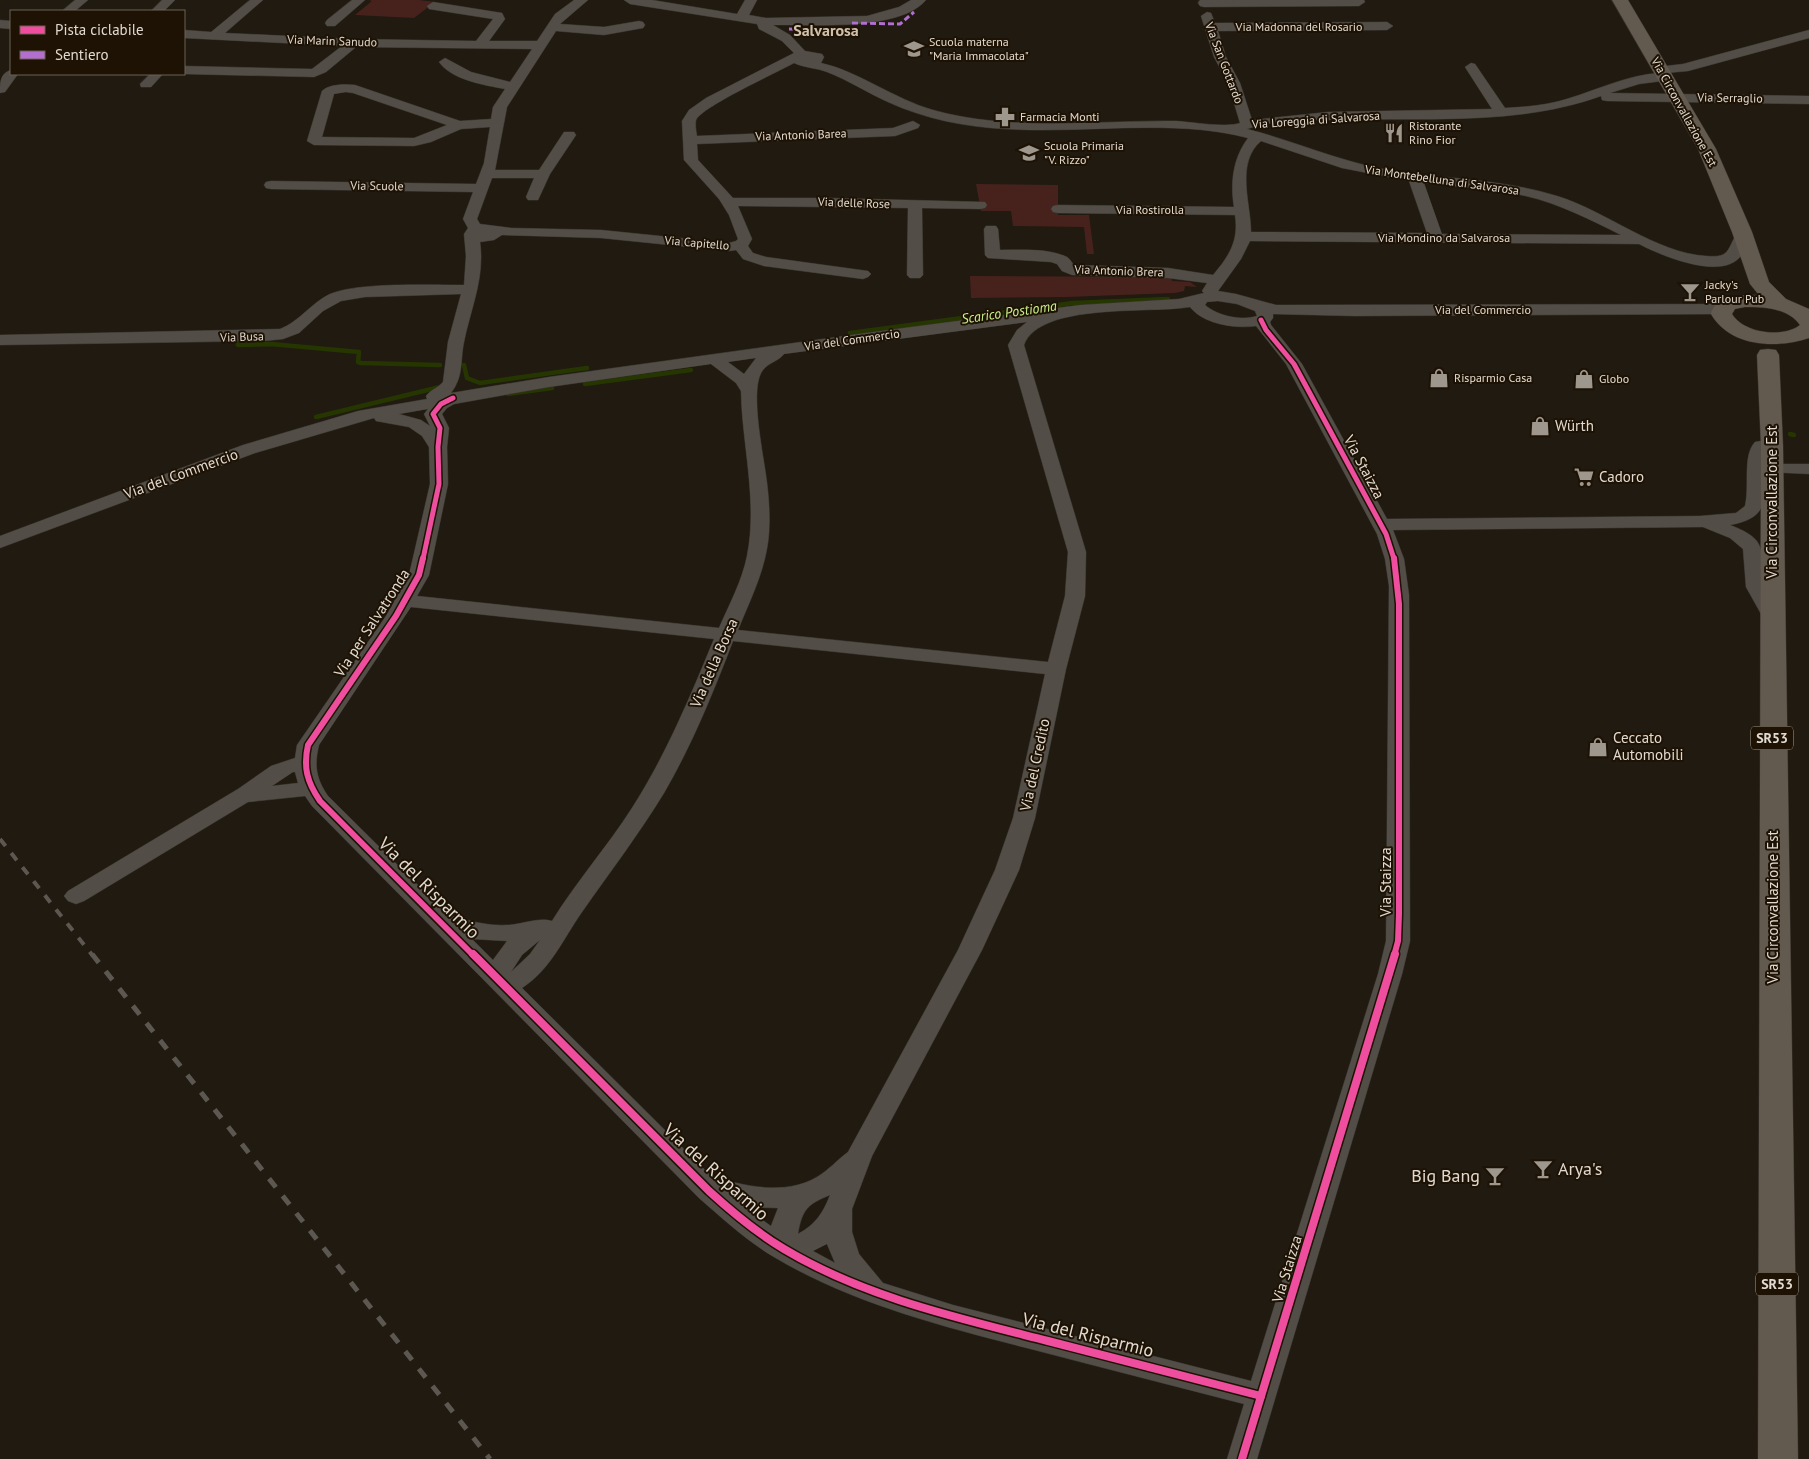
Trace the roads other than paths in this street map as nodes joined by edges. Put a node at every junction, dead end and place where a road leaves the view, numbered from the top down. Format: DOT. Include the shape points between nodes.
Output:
graph roads {
  1 [pos="82,0"];
  2 [pos="169,0"];
  3 [pos="258,0"];
  4 [pos="359,0"];
  5 [pos="582,0"];
  6 [pos="630,0"];
  7 [pos="751,0"];
  8 [pos="920,0"];
  9 [pos="1620,0"];
  10 [pos="1204,2"];
  11 [pos="1359,2"];
  12 [pos="432,6"];
  13 [pos="69,10"];
  14 [pos="158,10"];
  15 [pos="744,18"];
  16 [pos="331,23"];
  17 [pos="773,24"];
  18 [pos="639,25"];
  19 [pos="1387,26"];
  20 [pos="552,27"];
  21 [pos="1210,27"];
  22 [pos="188,34"];
  23 [pos="1809,34"];
  24 [pos="215,35"];
  25 [pos="352,43"];
  26 [pos="480,44"];
  27 [pos="541,45"];
  28 [pos="807,59"];
  29 [pos="445,62"];
  30 [pos="1471,67"];
  31 [pos="185,70"];
  32 [pos="1663,73"];
  33 [pos="11,75"];
  34 [pos="156,75"];
  35 [pos="146,84"];
  36 [pos="514,86"];
  37 [pos="0,89"];
  38 [pos="1590,97"];
  39 [pos="1677,97"];
  40 [pos="1809,100"];
  41 [pos="907,106"];
  42 [pos="1500,111"];
  43 [pos="496,123"];
  44 [pos="988,124"];
  45 [pos="1249,124"];
  46 [pos="459,125"];
  47 [pos="923,126"];
  48 [pos="1234,130"];
  49 [pos="569,135"];
  50 [pos="1258,137"];
  51 [pos="689,140"];
  52 [pos="487,174"];
  53 [pos="543,174"];
  54 [pos="1415,178"];
  55 [pos="271,185"];
  56 [pos="481,190"];
  57 [pos="533,197"];
  58 [pos="728,202"];
  59 [pos="914,204"];
  60 [pos="980,205"];
  61 [pos="1058,209"];
  62 [pos="1242,211"];
  63 [pos="991,229"];
  64 [pos="474,232"];
  65 [pos="492,234"];
  66 [pos="1743,235"];
  67 [pos="1244,236"];
  68 [pos="1436,238"];
  69 [pos="1644,240"];
  70 [pos="740,246"];
  71 [pos="474,256"];
  72 [pos="863,274"];
  73 [pos="915,275"];
  74 [pos="1217,280"];
  75 [pos="471,289"];
  76 [pos="1757,292"];
  77 [pos="1238,300"];
  78 [pos="1203,303"];
  79 [pos="1356,311"];
  80 [pos="1062,312"];
  81 [pos="1724,315"];
  82 [pos="1008,319"];
  83 [pos="1263,319"];
  84 [pos="938,328"];
  85 [pos="1363,328"];
  86 [pos="1804,331"];
  87 [pos="1752,334"];
  88 [pos="1009,339"];
  89 [pos="0,340"];
  90 [pos="787,349"];
  91 [pos="733,356"];
  92 [pos="1768,356"];
  93 [pos="716,359"];
  94 [pos="452,375"];
  95 [pos="750,381"];
  96 [pos="549,382"];
  97 [pos="473,389"];
  98 [pos="434,396"];
  99 [pos="453,398"];
  100 [pos="364,416"];
  101 [pos="345,421"];
  102 [pos="1772,444"];
  103 [pos="438,447"];
  104 [pos="1772,468"];
  105 [pos="1809,469"];
  106 [pos="1700,522"];
  107 [pos="1381,526"];
  108 [pos="0,542"];
  109 [pos="405,601"];
  110 [pos="1772,617"];
  111 [pos="726,634"];
  112 [pos="1056,669"];
  113 [pos="305,763"];
  114 [pos="315,794"];
  115 [pos="236,799"];
  116 [pos="76,896"];
  117 [pos="572,908"];
  118 [pos="435,917"];
  119 [pos="546,927"];
  120 [pos="502,982"];
  121 [pos="860,1156"];
  122 [pos="700,1182"];
  123 [pos="805,1193"];
  124 [pos="839,1210"];
  125 [pos="782,1248"];
  126 [pos="879,1293"];
  127 [pos="1261,1396"];
  128 [pos="1242,1459"];
  129 [pos="1778,1459"];
  1 -- 13 [label="street"];
  2 -- 14 [label="street"];
  3 -- 24 [label="street"];
  4 -- 16 [label="street"];
  5 -- 20 [label="street" via="559,17"];
  6 -- 15 [label="street, Via Montebelluna di Salvarosa"];
  7 -- 15 [label="street"];
  8 -- 17 [label="street" via="902,10 873,17"];
  9 -- 32 [label="main road, Via Circonvallazione Est"];
  10 -- 11 [label="street"];
  10 -- 21 [label="street, Via San Gottardo"];
  12 -- 26 [label="street" via="498,16 499,20"];
  15 -- 17 [label="street, Via Montebelluna di Salvarosa"];
  17 -- 28 [label="street, Via Montebelluna di Salvarosa" via="786,32"];
  18 -- 20 [label="street" via="604,31"];
  19 -- 21 [label="street, Via Madonna del Rosario"];
  20 -- 27 [label="street"];
  21 -- 45 [label="street, Via San Gottardo" via="1220,57 1234,83 1245,121"];
  22 -- 24 [label="street, Via Marin Sanudo"];
  23 -- 32 [label="street, Via Loreggia di Salvarosa"];
  24 -- 25 [label="street, Via Marin Sanudo"];
  25 -- 26 [label="street, Via Marin Sanudo"];
  25 -- 31 [label="street" via="314,72"];
  26 -- 27 [label="street, Via Marin Sanudo"];
  27 -- 36 [label="street"];
  28 -- 41 [label="street, Via Montebelluna di Salvarosa"];
  28 -- 51 [label="street, Via Capitello" via="776,69 700,108 689,121"];
  29 -- 36 [label="street" via="457,70"];
  30 -- 42 [label="street"];
  32 -- 38 [label="street, Via Loreggia di Salvarosa"];
  32 -- 39 [label="main road, Via Circonvallazione Est"];
  33 -- 37 [label="street"];
  34 -- 35 [label="street"];
  36 -- 43 [label="street" via="500,107"];
  38 -- 39 [label="street, Via Serraglio"];
  38 -- 42 [label="street, Via Loreggia di Salvarosa" via="1543,108"];
  39 -- 40 [label="street, Via Serraglio"];
  39 -- 66 [label="main road, Via Circonvallazione Est" via="1707,149"];
  41 -- 44 [label="street, Via Montebelluna di Salvarosa"];
  41 -- 47 [label="street" via="902,110 907,121"];
  42 -- 45 [label="street, Via Loreggia di Salvarosa" via="1312,118"];
  43 -- 46 [label="street"];
  43 -- 52 [label="street" via="493,156"];
  44 -- 47 [label="street, Via Antonio Barea" via="978,127"];
  44 -- 48 [label="street, Via Montebelluna di Salvarosa" via="1196,126"];
  45 -- 48 [label="street, Via Loreggia di Salvarosa"];
  46 -- 46 [label="street" via="414,142 314,140 328,91 346,88"];
  47 -- 51 [label="street, Via Antonio Barea" via="896,132"];
  48 -- 50 [label="street, Via Montebelluna di Salvarosa"];
  49 -- 53 [label="street"];
  50 -- 54 [label="street, Via Montebelluna di Salvarosa" via="1354,168"];
  50 -- 62 [label="street" via="1251,141 1246,151 1238,186"];
  51 -- 58 [label="street, Via Capitello" via="693,164"];
  52 -- 53 [label="street"];
  52 -- 56 [label="street"];
  53 -- 57 [label="street"];
  54 -- 68 [label="street"];
  54 -- 69 [label="street, Via Montebelluna di Salvarosa" via="1540,195 1585,211"];
  55 -- 56 [label="street, Via Scuole"];
  56 -- 64 [label="street" via="470,219"];
  58 -- 59 [label="street, Via delle Rose"];
  58 -- 70 [label="street, Via Capitello" via="745,238"];
  59 -- 60 [label="street, Via delle Rose"];
  59 -- 73 [label="street"];
  61 -- 62 [label="street, Via Rostirolla"];
  62 -- 67 [label="street"];
  63 -- 74 [label="street, Via Antonio Brera" via="993,255 1053,258 1064,261 1072,270 1168,273"];
  64 -- 65 [label="street" via="488,228"];
  64 -- 71 [label="street"];
  65 -- 70 [label="street, Via Capitello" via="601,234"];
  65 -- 71 [label="street"];
  66 -- 69 [label="street, Via Montebelluna di Salvarosa" via="1736,255 1728,260 1713,261 1693,260"];
  66 -- 76 [label="main road, Via Circonvallazione Est"];
  67 -- 68 [label="street, Via Mondino da Salvarosa"];
  67 -- 74 [label="street" via="1239,250"];
  68 -- 69 [label="street, Via Mondino da Salvarosa"];
  70 -- 72 [label="street" via="748,256 764,261"];
  71 -- 75 [label="street"];
  74 -- 77 [label="street" via="1224,292"];
  74 -- 78 [label="street"];
  75 -- 89 [label="street, Via Busa" via="365,292 336,297 283,334"];
  75 -- 94 [label="street" via="456,342"];
  76 -- 81 [label="main road" via="1738,302"];
  76 -- 86 [label="main road" via="1801,313"];
  77 -- 78 [label="street" via="1221,296"];
  77 -- 83 [label="street"];
  78 -- 80 [label="street, Via del Commercio"];
  78 -- 83 [label="street, Via Staizza" via="1239,323"];
  79 -- 81 [label="street, Via del Commercio" via="1665,309"];
  79 -- 83 [label="street, Via del Commercio" via="1300,310"];
  79 -- 85 [label="street"];
  80 -- 82 [label="street, Via del Commercio"];
  80 -- 88 [label="street"];
  81 -- 87 [label="main road" via="1736,328"];
  82 -- 84 [label="street, Via del Commercio"];
  82 -- 88 [label="street, Via del Credito" via="1002,335"];
  83 -- 107 [label="street, Via Staizza" via="1292,360"];
  84 -- 88 [label="street" via="970,330"];
  84 -- 90 [label="street, Via del Commercio"];
  86 -- 87 [label="main road" via="1771,338"];
  86 -- 92 [label="main road"];
  87 -- 92 [label="main road"];
  88 -- 112 [label="street, Via del Credito" via="1066,510 1076,552 1075,596"];
  90 -- 91 [label="street, Via del Commercio"];
  90 -- 95 [label="street" via="765,359"];
  91 -- 93 [label="street, Via del Commercio"];
  91 -- 95 [label="street" via="748,364"];
  92 -- 102 [label="main road, Via Circonvallazione Est"];
  93 -- 95 [label="street" via="744,381"];
  93 -- 96 [label="street, Via del Commercio"];
  94 -- 97 [label="street" via="462,387"];
  94 -- 98 [label="street" via="448,388"];
  95 -- 111 [label="street, Via della Borsa" via="761,537 752,575"];
  96 -- 97 [label="street, Via del Commercio"];
  96 -- 99 [label="street, Via del Commercio"];
  97 -- 98 [label="street, Via del Commercio"];
  98 -- 100 [label="street, Via del Commercio"];
  99 -- 100 [label="street, Via del Commercio"];
  99 -- 103 [label="street, Via per Salvatronda" via="441,404 433,414 440,428"];
  100 -- 101 [label="street, Via del Commercio"];
  101 -- 103 [label="street" via="382,418 412,422 428,431"];
  101 -- 108 [label="street, Via del Commercio" via="200,466"];
  102 -- 104 [label="main road, Via Circonvallazione Est"];
  102 -- 106 [label="street" via="1761,446 1757,452 1757,498 1752,510 1744,516"];
  103 -- 109 [label="street, Via per Salvatronda" via="440,480 437,498 421,569"];
  104 -- 105 [label="street"];
  104 -- 110 [label="main road, Via Circonvallazione Est / SR53"];
  106 -- 107 [label="street"];
  106 -- 110 [label="street" via="1730,530 1751,546 1756,587"];
  107 -- 127 [label="street, Via Staizza" via="1394,556 1399,590 1398,940"];
  109 -- 111 [label="street"];
  109 -- 113 [label="street, Via per Salvatronda" via="314,734"];
  110 -- 129 [label="main road, Via Circonvallazione Est / SR53"];
  111 -- 112 [label="street"];
  111 -- 117 [label="street, Via della Borsa" via="663,774 619,846"];
  112 -- 121 [label="street, Via del Credito" via="1024,818 1007,870 977,938"];
  113 -- 114 [label="street, Via per Salvatronda" via="305,776"];
  113 -- 115 [label="street" via="279,769"];
  114 -- 115 [label="street" via="253,794"];
  114 -- 118 [label="street, Via del Risparmio"];
  115 -- 116 [label="street"];
  117 -- 119 [label="street, Via della Borsa" via="560,920"];
  117 -- 120 [label="street, Via della Borsa" via="544,955 528,972"];
  118 -- 119 [label="street, Via della Borsa" via="452,926 482,932 505,933"];
  118 -- 120 [label="street, Via del Risparmio"];
  119 -- 120 [label="street, Via della Borsa" via="511,951 503,961"];
  120 -- 122 [label="street, Via del Risparmio"];
  121 -- 123 [label="street, Via del Credito" via="841,1175"];
  121 -- 124 [label="street, Via del Credito"];
  122 -- 123 [label="street, Via del Credito" via="757,1198 791,1197"];
  122 -- 125 [label="street, Via del Risparmio" via="737,1216"];
  123 -- 125 [label="street, Via del Credito" via="791,1210"];
  124 -- 125 [label="street, Via del Credito" via="830,1225 817,1236 797,1247"];
  124 -- 126 [label="street, Via del Credito" via="839,1237 847,1259 858,1275"];
  125 -- 126 [label="street, Via del Risparmio" via="832,1274"];
  126 -- 127 [label="street, Via del Risparmio" via="961,1319"];
  127 -- 128 [label="street, Via Staizza"];
}
